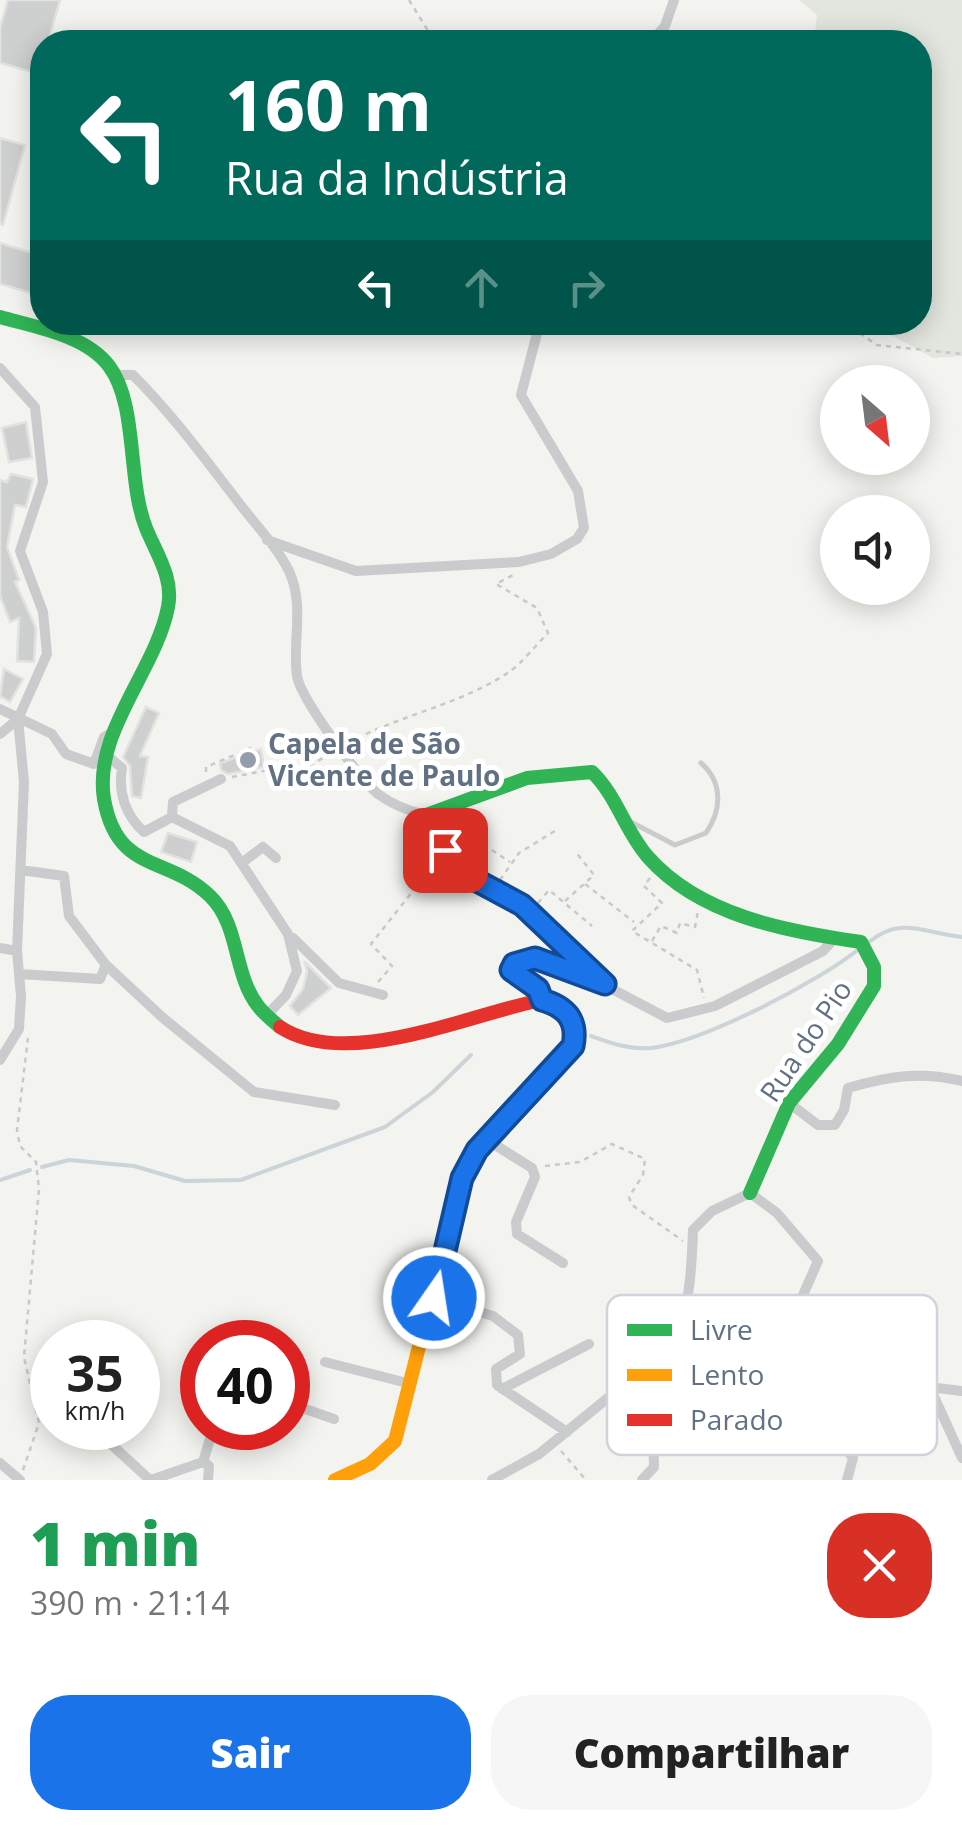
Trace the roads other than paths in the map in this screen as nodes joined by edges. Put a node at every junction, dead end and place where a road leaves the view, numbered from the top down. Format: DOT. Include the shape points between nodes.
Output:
graph roads {
  1 [pos="674,0"];
  2 [pos="661,30"];
  3 [pos="0,316"];
  4 [pos="30,325"];
  5 [pos="61,335"];
  6 [pos="536,335"];
  7 [pos="0,368"];
  8 [pos="117,375"];
  9 [pos="268,540"];
  10 [pos="0,709"];
  11 [pos="18,719"];
  12 [pos="121,726"];
  13 [pos="0,734"];
  14 [pos="109,757"];
  15 [pos="701,763"];
  16 [pos="220,779"];
  17 [pos="620,814"];
  18 [pos="426,815"];
  19 [pos="172,818"];
  20 [pos="276,858"];
  21 [pos="242,862"];
  22 [pos="21,870"];
  23 [pos="288,934"];
  24 [pos="834,938"];
  25 [pos="0,948"];
  26 [pos="17,951"];
  27 [pos="106,965"];
  28 [pos="19,974"];
  29 [pos="605,984"];
  30 [pos="383,995"];
  31 [pos="542,1000"];
  32 [pos="266,1016"];
  33 [pos="0,1060"];
  34 [pos="962,1081"];
  35 [pos="789,1103"];
  36 [pos="335,1105"];
  37 [pos="484,1138"];
  38 [pos="750,1193"];
  39 [pos="563,1263"];
  40 [pos="686,1295"];
  41 [pos="803,1295"];
  42 [pos="434,1298"];
  43 [pos="589,1344"];
  44 [pos="326,1362"];
  45 [pos="411,1384"];
  46 [pos="937,1388"];
  47 [pos="502,1389"];
  48 [pos="962,1391"];
  49 [pos="607,1400"];
  50 [pos="937,1404"];
  51 [pos="310,1411"];
  52 [pos="334,1419"];
  53 [pos="567,1432"];
  54 [pos="117,1450"];
  55 [pos="206,1450"];
  56 [pos="654,1455"];
  57 [pos="849,1455"];
  58 [pos="962,1458"];
  59 [pos="202,1462"];
  60 [pos="0,1463"];
  61 [pos="19,1480"];
  62 [pos="150,1480"];
  63 [pos="208,1480"];
  64 [pos="336,1480"];
  65 [pos="492,1480"];
  66 [pos="642,1480"];
  67 [pos="847,1480"];
  1 -- 2 [label="street"];
  3 -- 4 [label="street"];
  5 -- 8 [label="street" via="84,342"];
  6 -- 9 [label="street" via="520,395 578,491 584,528 576,540 527,560 356,571"];
  7 -- 11 [label="street" via="35,407 42,482 20,550 42,612 48,654"];
  8 -- 9 [label="street" via="133,374 156,397"];
  8 -- 12 [label="street" via="142,518 170,598"];
  9 -- 18 [label="street" via="296,589 302,691 376,793"];
  10 -- 11 [label="street"];
  11 -- 12 [label="street" via="52,734 66,754 94,764 104,738"];
  11 -- 13 [label="street"];
  11 -- 22 [label="street"];
  12 -- 14 [label="street"];
  14 -- 19 [label="street" via="122,768 118,788 135,824 144,832"];
  14 -- 32 [label="street" via="103,801 124,849 140,864 210,897"];
  15 -- 17 [label="lane" via="719,806 706,833 674,846"];
  16 -- 19 [label="street" via="173,802"];
  17 -- 18 [label="street" via="592,772 560,768 510,780"];
  17 -- 24 [label="street" via="658,868 701,899"];
  18 -- 29 [label="street" via="468,876 530,912"];
  19 -- 21 [label="street" via="211,833"];
  20 -- 21 [label="street" via="263,847"];
  21 -- 23 [label="street"];
  22 -- 26 [label="street"];
  22 -- 27 [label="street" via="64,876 69,916"];
  23 -- 30 [label="street" via="339,983"];
  23 -- 32 [label="street" via="297,971"];
  24 -- 29 [label="street" via="823,951 706,1010 667,1018"];
  24 -- 35 [label="street, Rua do Pio" via="860,942 869,952 874,986"];
  25 -- 26 [label="street"];
  26 -- 28 [label="street"];
  27 -- 28 [label="street" via="100,979"];
  27 -- 36 [label="street" via="254,1092"];
  28 -- 33 [label="street" via="19,1029"];
  29 -- 31 [label="street" via="522,958 511,970 538,989"];
  31 -- 32 [label="street" via="350,1045 296,1040"];
  31 -- 37 [label="street" via="569,1014 573,1046"];
  34 -- 35 [label="street" via="906,1074 848,1088 835,1125 818,1125"];
  35 -- 38 [label="street, Rua do Pio"];
  37 -- 39 [label="street" via="532,1168 517,1234"];
  37 -- 42 [label="street" via="462,1178"];
  38 -- 40 [label="street" via="712,1210 693,1230"];
  38 -- 41 [label="street" via="778,1212 818,1261"];
  42 -- 45 [label="street"];
  42 -- 47 [label="street" via="492,1316 518,1335 520,1354 496,1369"];
  43 -- 47 [label="street"];
  44 -- 45 [label="street"];
  45 -- 64 [label="street" via="388,1452"];
  46 -- 48 [label="street"];
  47 -- 53 [label="street"];
  49 -- 53 [label="street"];
  50 -- 58 [label="street"];
  51 -- 52 [label="street"];
  53 -- 65 [label="street"];
  54 -- 62 [label="street"];
  55 -- 59 [label="street"];
  56 -- 66 [label="street"];
  57 -- 67 [label="street"];
  59 -- 62 [label="street"];
  59 -- 63 [label="street"];
  60 -- 61 [label="street"];
}
